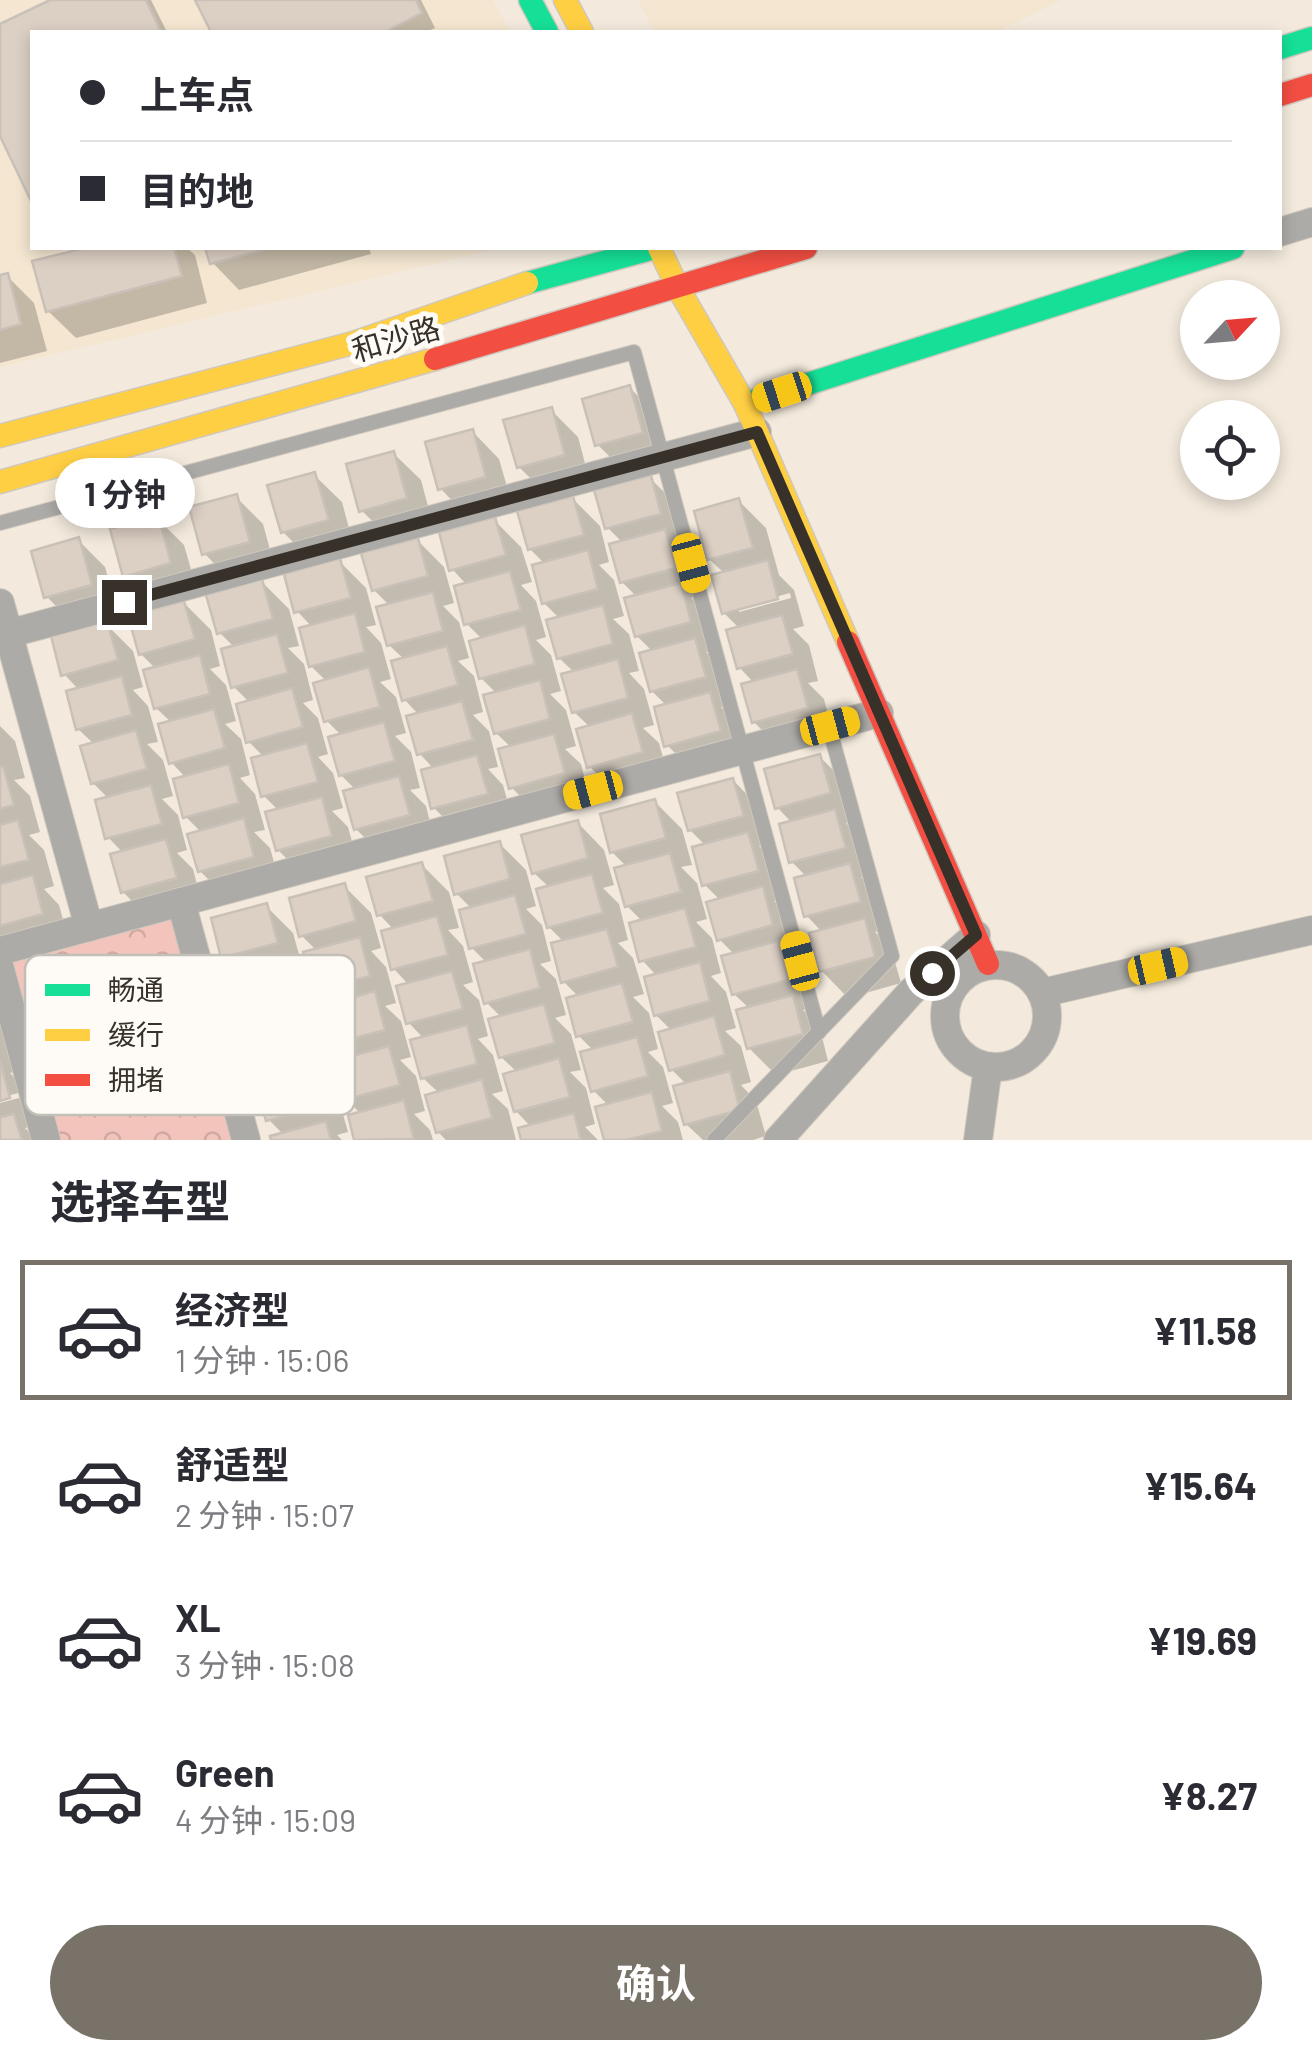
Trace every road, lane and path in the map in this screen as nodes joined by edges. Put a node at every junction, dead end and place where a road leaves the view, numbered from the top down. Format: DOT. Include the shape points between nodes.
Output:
graph roads {
  1 [pos="530,0"];
  2 [pos="566,0"];
  3 [pos="546,30"];
  4 [pos="581,30"];
  5 [pos="1312,38"];
  6 [pos="1282,47"];
  7 [pos="1312,85"];
  8 [pos="1282,94"];
  9 [pos="1312,222"];
  10 [pos="1282,231"];
  11 [pos="650,250"];
  12 [pos="658,250"];
  13 [pos="801,250"];
  14 [pos="1227,250"];
  15 [pos="678,288"];
  16 [pos="711,289"];
  17 [pos="745,404"];
  18 [pos="757,432"];
  19 [pos="0,436"];
  20 [pos="662,457"];
  21 [pos="0,482"];
  22 [pos="0,524"];
  23 [pos="0,602"];
  24 [pos="4,635"];
  25 [pos="879,713"];
  26 [pos="830,726"];
  27 [pos="742,750"];
  28 [pos="181,902"];
  29 [pos="89,927"];
  30 [pos="1312,930"];
  31 [pos="976,935"];
  32 [pos="0,951"];
  33 [pos="195,955"];
  34 [pos="988,964"];
  35 [pos="0,969"];
  36 [pos="1042,992"];
  37 [pos="819,1032"];
  38 [pos="25,1062"];
  39 [pos="988,1066"];
  40 [pos="39,1115"];
  41 [pos="239,1115"];
  42 [pos="46,1140"];
  43 [pos="246,1140"];
  44 [pos="714,1140"];
  45 [pos="778,1140"];
  46 [pos="978,1140"];
  1 -- 3 [label="main road"];
  2 -- 4 [label="main road"];
  5 -- 6 [label="main road"];
  7 -- 8 [label="main road"];
  9 -- 10 [label="street"];
  11 -- 19 [label="main road, 和沙路" via="505,289 353,343"];
  12 -- 15 [label="main road"];
  13 -- 16 [label="main road, 和沙路"];
  14 -- 17 [label="main road"];
  15 -- 16 [label="main road, 和沙路"];
  15 -- 17 [label="main road"];
  15 -- 21 [label="main road, 和沙路"];
  16 -- 17 [label="main road"];
  17 -- 18 [label="main road"];
  18 -- 20 [label="street"];
  18 -- 25 [label="main road"];
  20 -- 22 [label="lane" via="634,352"];
  20 -- 24 [label="street"];
  20 -- 27 [label="lane"];
  23 -- 24 [label="street"];
  24 -- 29 [label="street"];
  25 -- 26 [label="street"];
  25 -- 31 [label="main road"];
  26 -- 27 [label="street"];
  26 -- 37 [label="lane" via="892,956"];
  27 -- 28 [label="street"];
  27 -- 37 [label="lane"];
  28 -- 29 [label="street"];
  28 -- 33 [label="street"];
  29 -- 32 [label="street"];
  30 -- 36 [label="street"];
  31 -- 34 [label="main road"];
  31 -- 45 [label="street" via="910,992"];
  34 -- 36 [label="street" via="1024,973"];
  34 -- 39 [label="street" via="957,982 945,1009 955,1046"];
  35 -- 38 [label="street"];
  36 -- 39 [label="street" via="1048,1010 1040,1042 1019,1062"];
  37 -- 44 [label="lane"];
  39 -- 46 [label="street"];
  40 -- 42 [label="street"];
  41 -- 43 [label="street"];
}
